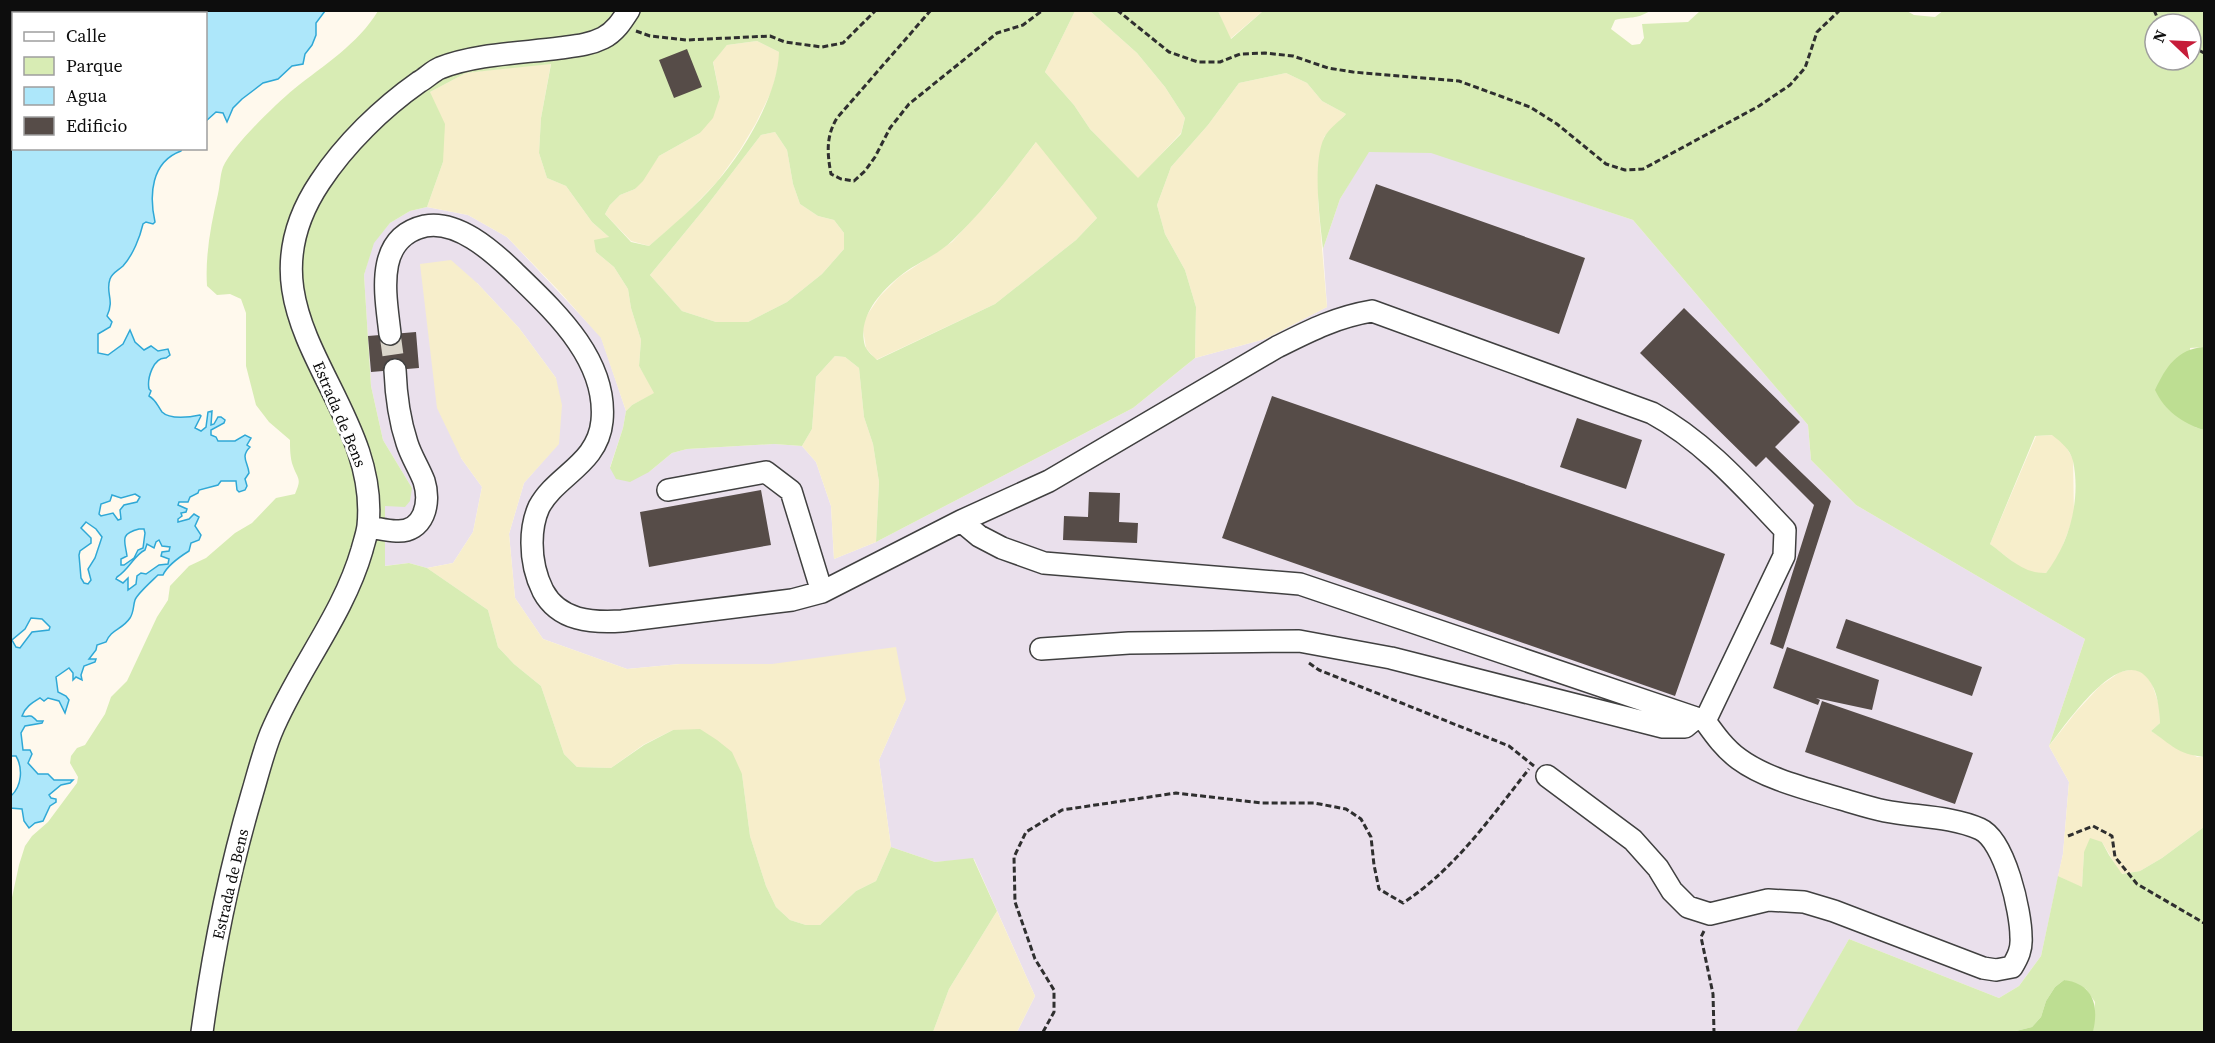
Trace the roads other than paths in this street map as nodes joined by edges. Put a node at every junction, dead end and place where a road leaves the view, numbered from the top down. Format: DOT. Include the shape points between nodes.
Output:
graph roads {
  1 [pos="625,17"];
  2 [pos="390,334"];
  3 [pos="395,370"];
  4 [pos="668,490"];
  5 [pos="961,521"];
  6 [pos="368,527"];
  7 [pos="822,592"];
  8 [pos="1041,649"];
  9 [pos="1701,720"];
  10 [pos="1539,770"];
  11 [pos="202,1032"];
  1 -- 6 [label="street, Estrada de Bens" via="606,37 585,45 467,60 438,69 394,100 346,149 320,182 301,217 292,254 292,292 302,330 346,419 368,479"];
  2 -- 7 [label="street" via="387,265 396,244 427,226 446,227 473,237 541,298 579,340 600,392 602,422 594,446 581,465 539,507 532,529 535,575 546,597 561,612 602,623 792,600"];
  3 -- 6 [label="street" via="406,443 424,481 424,516 413,527 398,532"];
  4 -- 7 [label="street" via="766,472 791,491"];
  5 -- 7 [label="street"];
  5 -- 9 [label="street" via="1002,548 1044,563 1300,584"];
  5 -- 9 [label="street" via="1049,481 1277,347 1347,315 1372,311 1652,413 1700,446 1785,531 1784,556"];
  6 -- 11 [label="street, Estrada de Bens" via="355,574 271,734 239,836 210,970"];
  8 -- 9 [label="street" via="1129,643 1299,641 1391,658 1663,727 1685,727"];
  9 -- 10 [label="street" via="1740,759 1775,777 1882,811 1982,830 1995,844 2006,867 2015,903 2021,937 2020,955 2012,968 1983,968 1804,902 1768,900 1710,914 1688,907 1633,840"];
}
